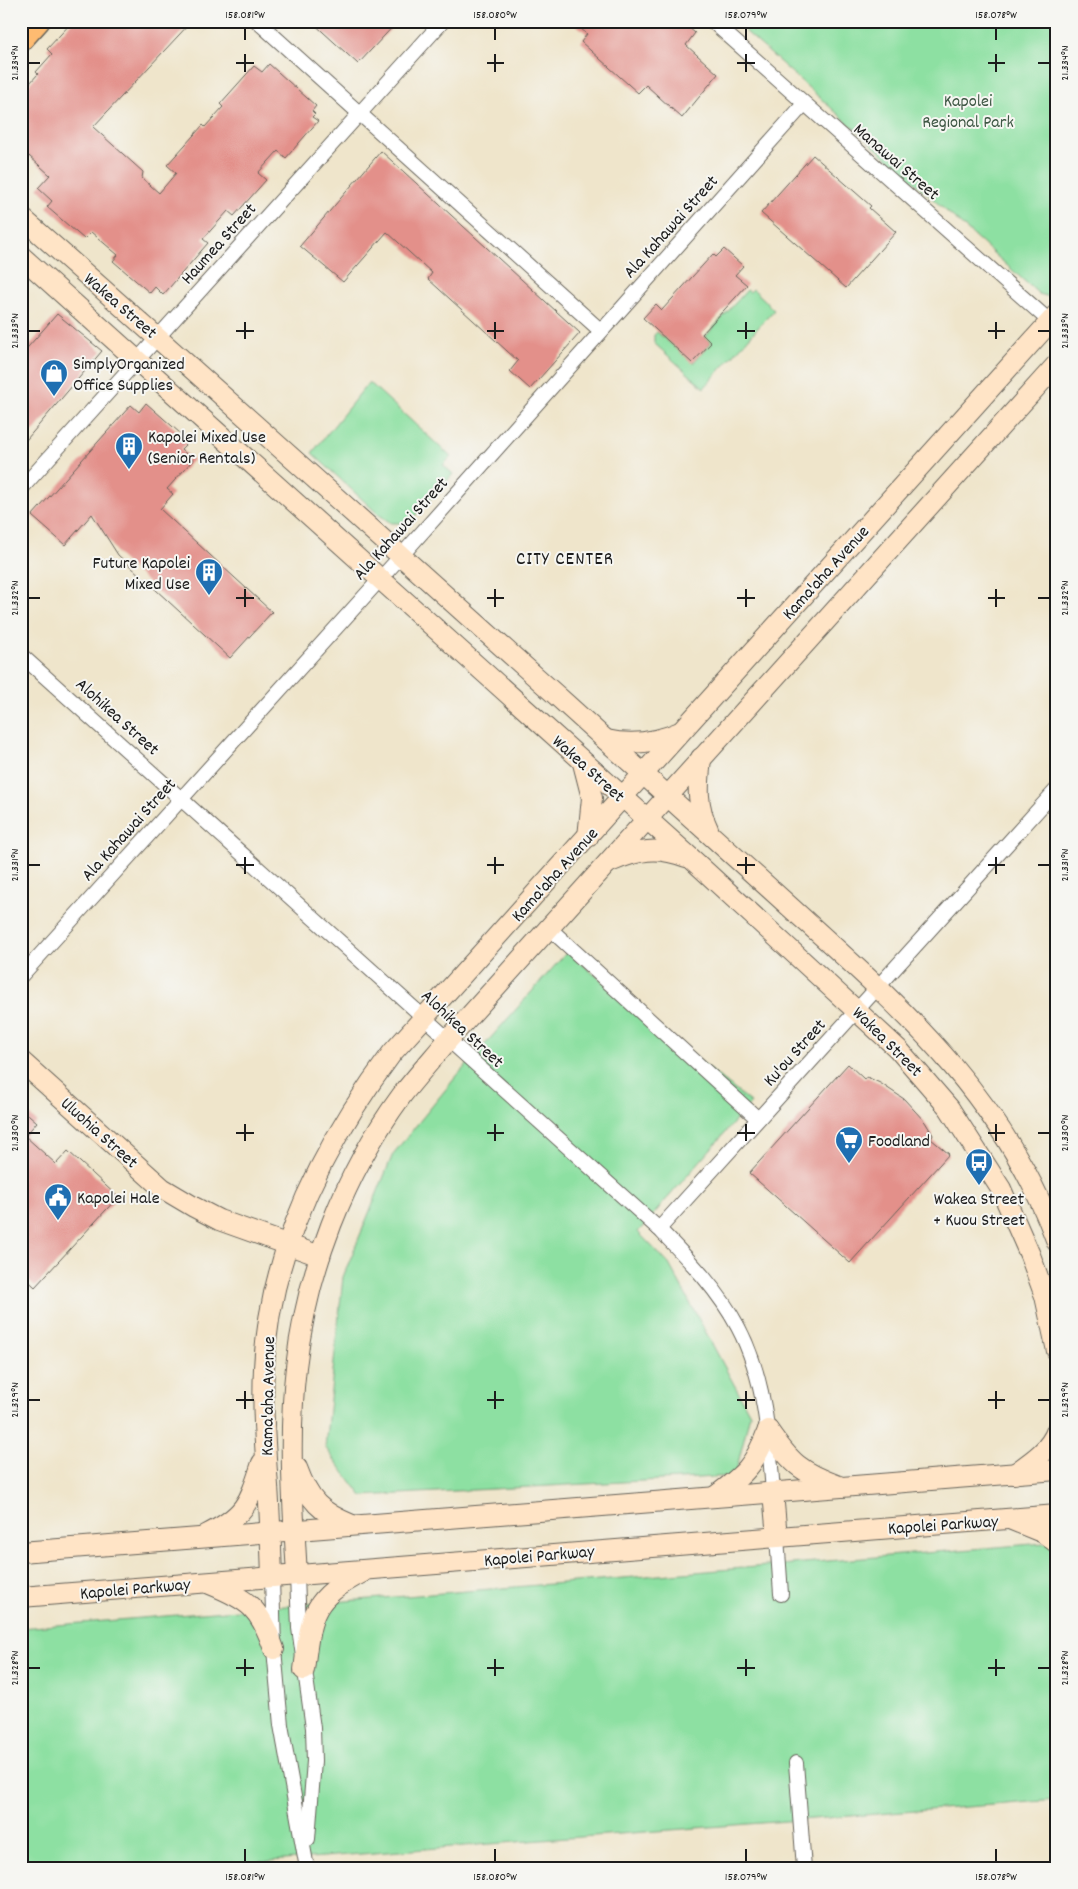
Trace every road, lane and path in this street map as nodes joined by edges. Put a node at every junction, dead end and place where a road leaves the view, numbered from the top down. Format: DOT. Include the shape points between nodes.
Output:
graph roads {
  1 [pos="39,21"];
  2 [pos="257,21"];
  3 [pos="443,21"];
  4 [pos="712,21"];
  5 [pos="21,41"];
  6 [pos="804,104"];
  7 [pos="360,113"];
  8 [pos="21,218"];
  9 [pos="21,256"];
  10 [pos="1054,321"];
  11 [pos="601,331"];
  12 [pos="158,338"];
  13 [pos="137,360"];
  14 [pos="1057,364"];
  15 [pos="21,489"];
  16 [pos="401,556"];
  17 [pos="380,579"];
  18 [pos="21,656"];
  19 [pos="684,730"];
  20 [pos="606,740"];
  21 [pos="701,758"];
  22 [pos="583,763"];
  23 [pos="644,774"];
  24 [pos="1057,789"];
  25 [pos="668,796"];
  26 [pos="181,798"];
  27 [pos="623,798"];
  28 [pos="647,819"];
  29 [pos="710,833"];
  30 [pos="588,837"];
  31 [pos="694,860"];
  32 [pos="606,864"];
  33 [pos="550,928"];
  34 [pos="21,976"];
  35 [pos="878,987"];
  36 [pos="857,1010"];
  37 [pos="424,1017"];
  38 [pos="448,1040"];
  39 [pos="21,1061"];
  40 [pos="758,1119"];
  41 [pos="659,1229"];
  42 [pos="1057,1242"];
  43 [pos="288,1245"];
  44 [pos="320,1256"];
  45 [pos="1057,1352"];
  46 [pos="768,1430"];
  47 [pos="1057,1430"];
  48 [pos="265,1454"];
  49 [pos="293,1456"];
  50 [pos="1057,1470"];
  51 [pos="1014,1474"];
  52 [pos="842,1487"];
  53 [pos="773,1493"];
  54 [pos="714,1498"];
  55 [pos="1057,1514"];
  56 [pos="1008,1519"];
  57 [pos="354,1526"];
  58 [pos="294,1531"];
  59 [pos="270,1532"];
  60 [pos="777,1536"];
  61 [pos="200,1538"];
  62 [pos="1057,1543"];
  63 [pos="21,1552"];
  64 [pos="370,1569"];
  65 [pos="297,1575"];
  66 [pos="272,1577"];
  67 [pos="206,1582"];
  68 [pos="782,1594"];
  69 [pos="21,1597"];
  70 [pos="274,1649"];
  71 [pos="304,1670"];
  72 [pos="796,1763"];
  73 [pos="307,1861"];
  74 [pos="804,1868"];
  1 -- 5 [label="main road"];
  2 -- 7 [label="street"];
  3 -- 7 [label="street, Haumea Street"];
  4 -- 6 [label="street, Manawai Street"];
  6 -- 10 [label="street, Manawai Street"];
  6 -- 11 [label="street, Ala Kahawai Street"];
  7 -- 11 [label="street"];
  7 -- 12 [label="street, Haumea Street"];
  8 -- 12 [label="street, Wakea Street"];
  9 -- 13 [label="street, Wakea Street"];
  10 -- 19 [label="street, Kama'aha Avenue"];
  11 -- 16 [label="street, Ala Kahawai Street"];
  12 -- 13 [label="street, Haumea Street"];
  12 -- 16 [label="street, Wakea Street"];
  13 -- 15 [label="street, Haumea Street"];
  13 -- 17 [label="street, Wakea Street"];
  14 -- 21 [label="street, Kama'aha Avenue"];
  16 -- 17 [label="street, Ala Kahawai Street"];
  16 -- 20 [label="street, Wakea Street"];
  17 -- 22 [label="street, Wakea Street"];
  17 -- 26 [label="street, Ala Kahawai Street"];
  18 -- 26 [label="street, Alohikea Street"];
  19 -- 20 [label="street" via="641,743"];
  19 -- 23 [label="street, Kama'aha Avenue"];
  20 -- 23 [label="street, Wakea Street"];
  21 -- 25 [label="street, Kama'aha Avenue"];
  21 -- 29 [label="street" via="698,796 701,814"];
  22 -- 27 [label="street, Wakea Street"];
  22 -- 30 [label="street" via="592,798"];
  23 -- 25 [label="street, Wakea Street"];
  23 -- 27 [label="street, Kama'aha Avenue"];
  24 -- 35 [label="street, Ku'ou Street"];
  25 -- 28 [label="street, Kama'aha Avenue"];
  25 -- 29 [label="street, Wakea Street"];
  26 -- 34 [label="street, Ala Kahawai Street"];
  26 -- 37 [label="street, Alohikea Street"];
  27 -- 28 [label="street, Wakea Street"];
  27 -- 30 [label="street, Kama'aha Avenue"];
  28 -- 31 [label="street, Wakea Street"];
  28 -- 32 [label="street, Kama'aha Avenue"];
  29 -- 35 [label="street, Wakea Street"];
  30 -- 37 [label="street, Kama'aha Avenue"];
  31 -- 32 [label="street" via="669,851 649,850 628,854"];
  31 -- 36 [label="street, Wakea Street"];
  32 -- 33 [label="street, Kama'aha Avenue"];
  33 -- 38 [label="street, Kama'aha Avenue"];
  33 -- 40 [label="street"];
  35 -- 36 [label="street, Ku'ou Street"];
  35 -- 42 [label="street, Wakea Street" via="948,1058 997,1122 1019,1156"];
  36 -- 40 [label="street, Ku'ou Street"];
  36 -- 45 [label="street, Wakea Street" via="898,1049 949,1108 1001,1189 1036,1272"];
  37 -- 38 [label="street, Alohikea Street"];
  37 -- 43 [label="street, Kama'aha Avenue" via="388,1059 336,1135 313,1180"];
  38 -- 41 [label="street, Alohikea Street"];
  38 -- 44 [label="street, Kama'aha Avenue" via="402,1096 364,1156 332,1222"];
  39 -- 43 [label="street, Uluohia Street" via="162,1188 219,1220"];
  40 -- 41 [label="street, Ku'ou Street"];
  41 -- 46 [label="street, Alohikea Street" via="708,1282 738,1326 757,1375"];
  43 -- 44 [label="street, Uluohia Street"];
  43 -- 48 [label="street, Kama'aha Avenue" via="268,1329 264,1367"];
  44 -- 49 [label="street, Kama'aha Avenue" via="307,1301 296,1368"];
  46 -- 52 [label="street" via="797,1466"];
  46 -- 53 [label="street, Alohikea Street"];
  46 -- 54 [label="street" via="747,1470"];
  47 -- 51 [label="street" via="1048,1446"];
  48 -- 59 [label="street, Kama'aha Avenue"];
  48 -- 61 [label="street" via="253,1492 237,1517"];
  49 -- 57 [label="street" via="312,1500 332,1516"];
  49 -- 58 [label="street, Kama'aha Avenue"];
  50 -- 51 [label="street"];
  51 -- 52 [label="street"];
  52 -- 53 [label="street"];
  53 -- 54 [label="street"];
  53 -- 60 [label="street"];
  54 -- 57 [label="street"];
  55 -- 56 [label="street, Kapolei Parkway"];
  56 -- 60 [label="street, Kapolei Parkway"];
  56 -- 62 [label="street" via="1044,1533"];
  57 -- 58 [label="street"];
  58 -- 59 [label="street"];
  58 -- 65 [label="street, Kama'aha Avenue"];
  59 -- 61 [label="street"];
  59 -- 66 [label="street, Kama'aha Avenue"];
  60 -- 64 [label="street, Kapolei Parkway"];
  60 -- 68 [label="street"];
  61 -- 63 [label="street"];
  64 -- 65 [label="street, Kapolei Parkway"];
  64 -- 71 [label="street" via="343,1583 320,1603 313,1617"];
  65 -- 66 [label="street, Kapolei Parkway"];
  65 -- 71 [label="street"];
  66 -- 67 [label="street, Kapolei Parkway"];
  66 -- 70 [label="street"];
  67 -- 69 [label="street, Kapolei Parkway"];
  67 -- 70 [label="street" via="233,1593 254,1608 263,1620"];
  70 -- 73 [label="street" via="281,1725"];
  71 -- 73 [label="street" via="313,1728 314,1761"];
  72 -- 74 [label="street"];
}
